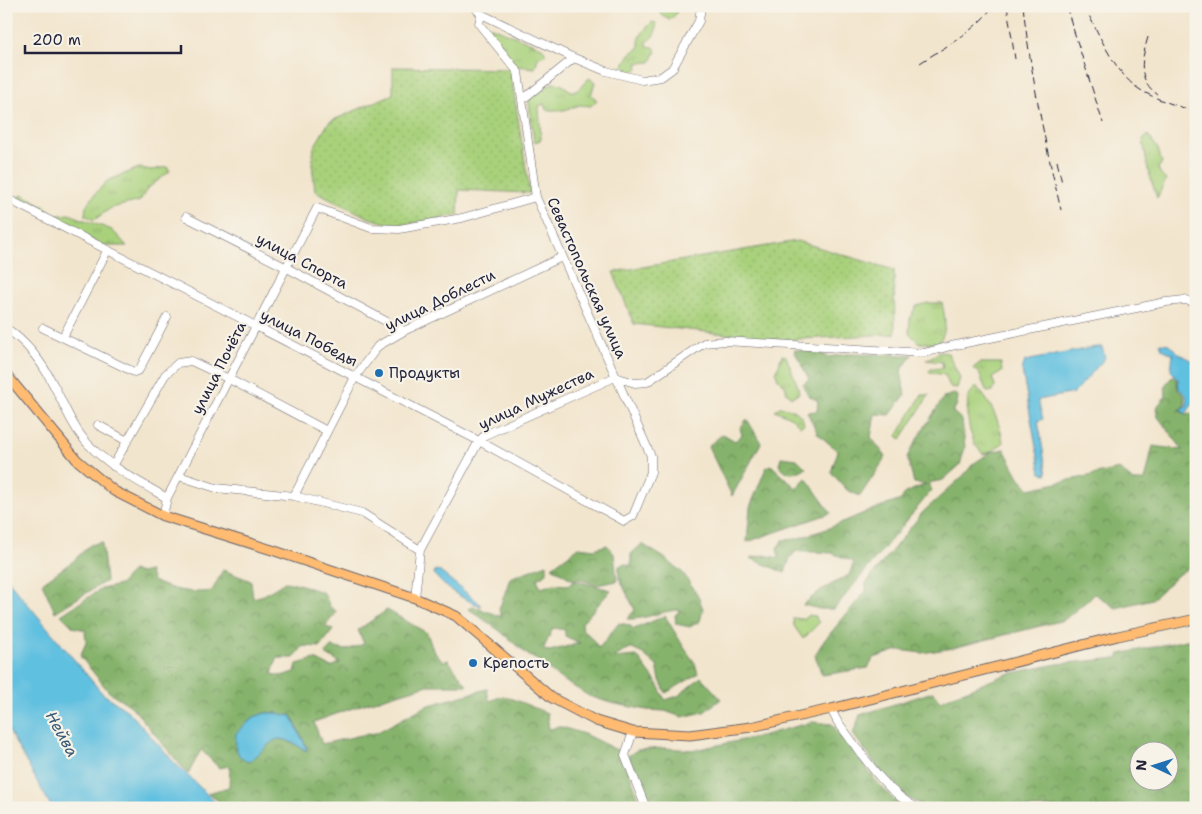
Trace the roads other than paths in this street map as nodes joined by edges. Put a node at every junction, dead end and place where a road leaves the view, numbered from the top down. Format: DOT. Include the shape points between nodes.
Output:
graph roads {
  1 [pos="474,6"];
  2 [pos="701,6"];
  3 [pos="481,14"];
  4 [pos="574,58"];
  5 [pos="522,100"];
  6 [pos="536,196"];
  7 [pos="6,198"];
  8 [pos="186,217"];
  9 [pos="107,251"];
  10 [pos="562,257"];
  11 [pos="287,268"];
  12 [pos="1196,303"];
  13 [pos="167,317"];
  14 [pos="256,326"];
  15 [pos="6,328"];
  16 [pos="43,328"];
  17 [pos="404,330"];
  18 [pos="63,336"];
  19 [pos="6,374"];
  20 [pos="355,377"];
  21 [pos="615,377"];
  22 [pos="229,379"];
  23 [pos="98,425"];
  24 [pos="327,431"];
  25 [pos="127,441"];
  26 [pos="479,441"];
  27 [pos="113,466"];
  28 [pos="179,476"];
  29 [pos="294,496"];
  30 [pos="167,498"];
  31 [pos="163,516"];
  32 [pos="624,521"];
  33 [pos="420,550"];
  34 [pos="415,598"];
  35 [pos="1196,619"];
  36 [pos="831,709"];
  37 [pos="633,732"];
  38 [pos="646,808"];
  39 [pos="917,808"];
  1 -- 3 [label="street"];
  2 -- 4 [label="street" via="699,21 672,69 662,77 642,80 606,71"];
  3 -- 4 [label="street"];
  3 -- 5 [label="street, Севастопольская улица" via="479,24 518,72"];
  4 -- 5 [label="street"];
  5 -- 6 [label="street, Севастопольская улица"];
  6 -- 10 [label="street, Севастопольская улица"];
  6 -- 11 [label="street, улица Почёта" via="462,218 399,229 371,228 317,208"];
  7 -- 9 [label="street, улица Победы"];
  8 -- 11 [label="street, улица Спорта"];
  9 -- 14 [label="street, улица Победы"];
  9 -- 18 [label="street"];
  10 -- 17 [label="street, улица Доблести"];
  10 -- 21 [label="street, Севастопольская улица"];
  11 -- 14 [label="street, улица Почёта"];
  11 -- 17 [label="street, улица Спорта"];
  12 -- 21 [label="street, улица Мужества" via="1185,300 1166,302 924,353 725,341 704,343 647,382 635,383"];
  13 -- 18 [label="street" via="139,370 134,372"];
  14 -- 20 [label="street, улица Победы"];
  14 -- 22 [label="street, улица Почёта"];
  15 -- 27 [label="street" via="32,351 87,443"];
  16 -- 18 [label="street"];
  17 -- 20 [label="street, улица Доблести" via="378,346"];
  19 -- 31 [label="main road" via="77,460 114,491"];
  20 -- 24 [label="street, улица Доблести"];
  20 -- 26 [label="street, улица Победы"];
  21 -- 26 [label="street, улица Мужества" via="485,435"];
  21 -- 32 [label="street, Севастопольская улица" via="651,456 652,465 633,516"];
  22 -- 24 [label="street"];
  22 -- 25 [label="street" via="191,361 178,363 165,375"];
  22 -- 28 [label="street, улица Почёта"];
  23 -- 25 [label="street"];
  24 -- 29 [label="street, улица Доблести"];
  25 -- 27 [label="street"];
  26 -- 32 [label="street, улица Победы"];
  26 -- 33 [label="street, улица Мужества"];
  27 -- 30 [label="street"];
  28 -- 29 [label="street" via="216,488"];
  28 -- 30 [label="street, улица Почёта"];
  29 -- 33 [label="street" via="362,513"];
  30 -- 31 [label="street, улица Почёта"];
  31 -- 34 [label="main road"];
  33 -- 34 [label="street, улица Мужества"];
  34 -- 37 [label="main road" via="456,616 552,698 596,721"];
  35 -- 36 [label="main road"];
  36 -- 37 [label="main road" via="751,727 690,735"];
  36 -- 39 [label="street" via="884,784"];
  37 -- 38 [label="street" via="625,755"];
}
